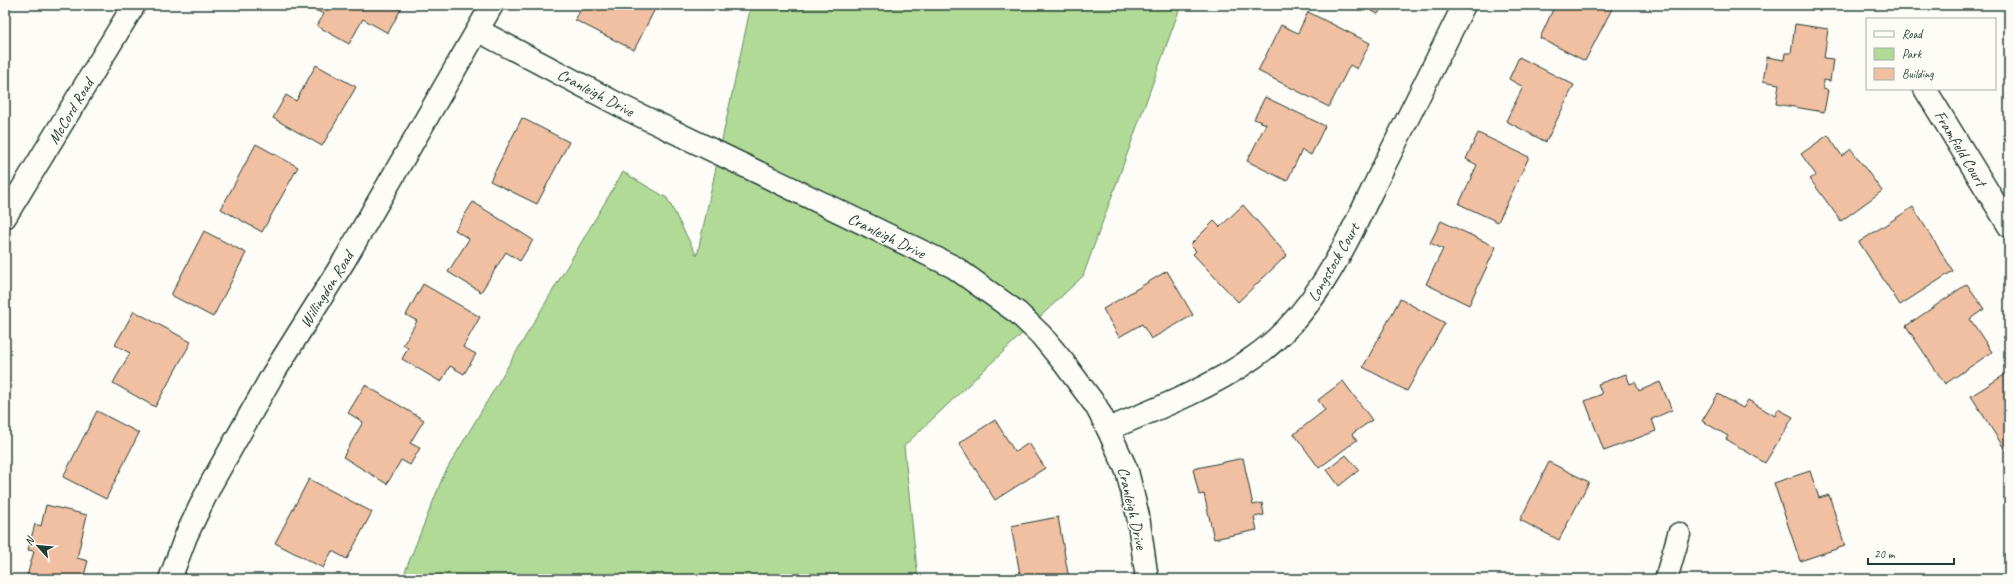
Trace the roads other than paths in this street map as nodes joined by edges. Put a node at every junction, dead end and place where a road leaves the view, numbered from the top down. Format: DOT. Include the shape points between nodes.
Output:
graph roads {
  1 [pos="134,5"];
  2 [pos="492,5"];
  3 [pos="1464,5"];
  4 [pos="479,30"];
  5 [pos="1926,90"];
  6 [pos="5,217"];
  7 [pos="2009,226"];
  8 [pos="1108,428"];
  9 [pos="1679,534"];
  10 [pos="170,579"];
  11 [pos="1147,579"];
  12 [pos="1666,579"];
  1 -- 6 [label="street, McCord Road"];
  2 -- 4 [label="street, Willingdon Road"];
  3 -- 8 [label="street, Longstock Court" via="1332,269 1305,310 1255,357 1164,407"];
  4 -- 8 [label="street, Cranleigh Drive" via="627,109 954,267 1018,313 1041,336 1091,400"];
  4 -- 10 [label="street, Willingdon Road" via="344,261 273,374 211,484 186,536"];
  5 -- 7 [label="street, Framfield Court"];
  8 -- 11 [label="street, Cranleigh Drive" via="1127,471 1138,516"];
  9 -- 12 [label="street"];
}
